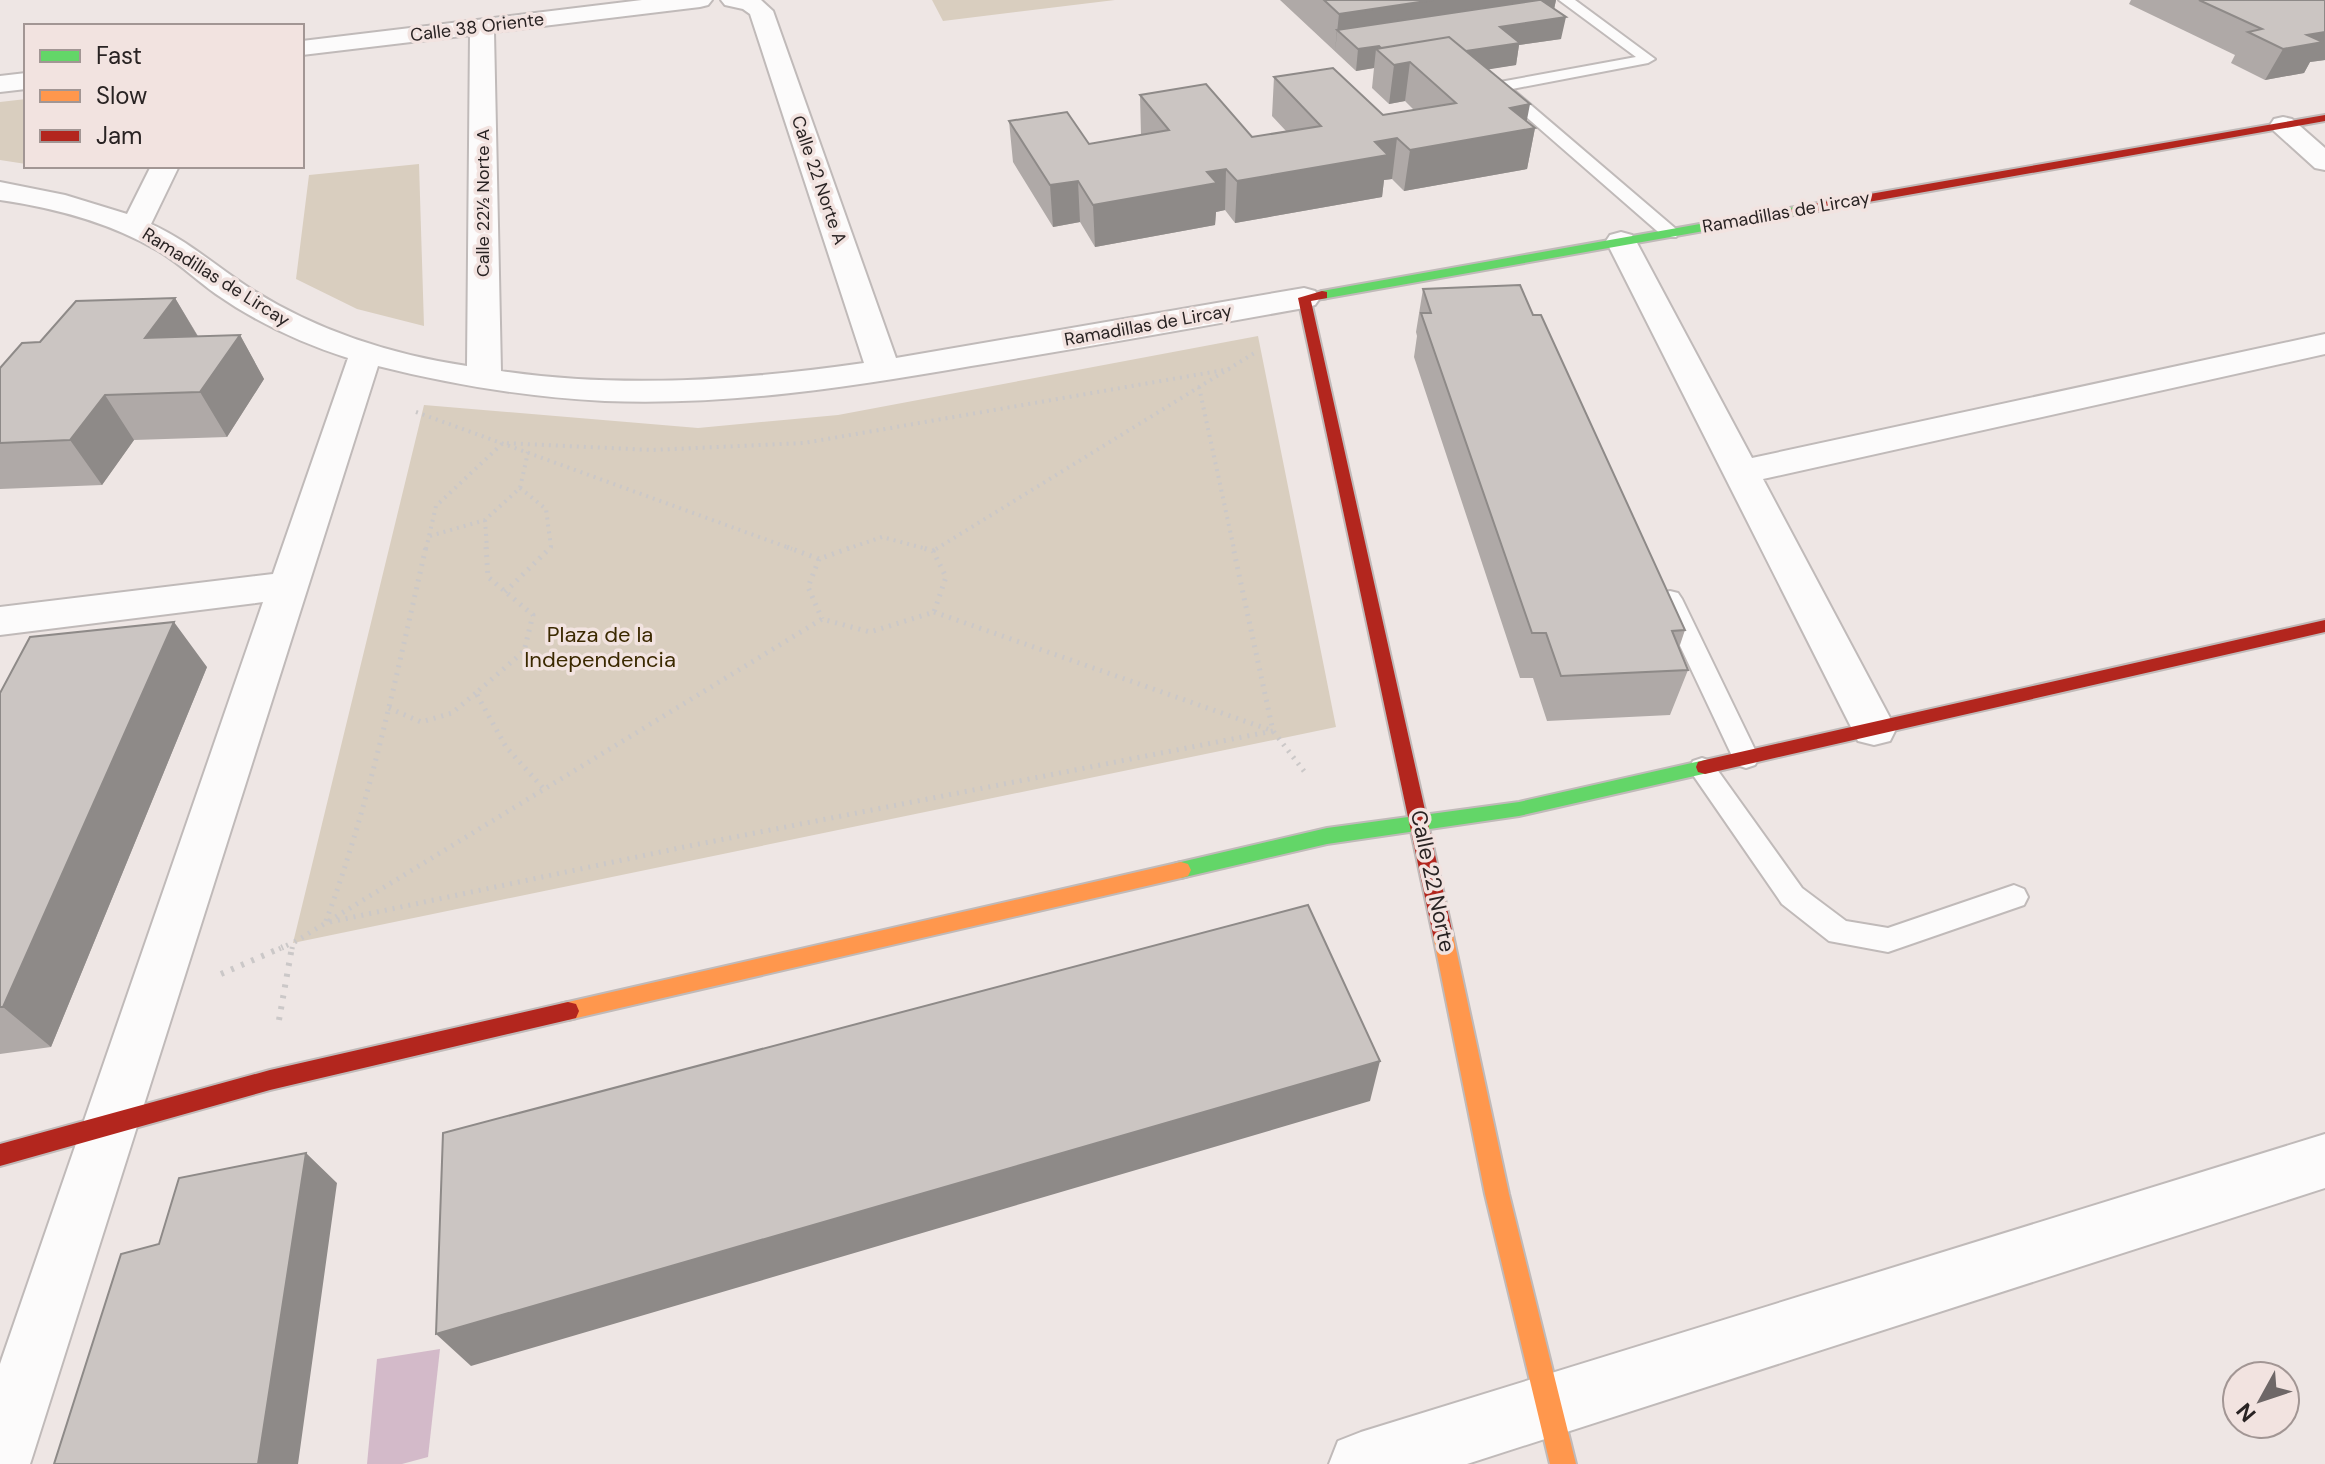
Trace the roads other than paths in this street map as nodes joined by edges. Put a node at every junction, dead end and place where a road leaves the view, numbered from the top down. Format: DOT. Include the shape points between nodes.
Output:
graph roads {
  1 [pos="700,0"];
  2 [pos="733,0"];
  3 [pos="1566,0"];
  4 [pos="740,1"];
  5 [pos="482,26"];
  6 [pos="304,48"];
  7 [pos="24,81"];
  8 [pos="0,84"];
  9 [pos="2325,118"];
  10 [pos="2283,125"];
  11 [pos="2325,162"];
  12 [pos="164,168"];
  13 [pos="0,191"];
  14 [pos="135,227"];
  15 [pos="1670,233"];
  16 [pos="1621,241"];
  17 [pos="1304,298"];
  18 [pos="2325,344"];
  19 [pos="366,353"];
  20 [pos="884,371"];
  21 [pos="484,380"];
  22 [pos="1741,472"];
  23 [pos="1658,574"];
  24 [pos="288,586"];
  25 [pos="0,621"];
  26 [pos="2325,626"];
  27 [pos="1874,729"];
  28 [pos="1746,758"];
  29 [pos="1702,768"];
  30 [pos="1421,823"];
  31 [pos="2014,897"];
  32 [pos="108,1125"];
  33 [pos="0,1155"];
  34 [pos="2325,1161"];
  35 [pos="1557,1436"];
  36 [pos="0,1458"];
  37 [pos="1361,1464"];
  1 -- 5 [label="street, Calle 38 Oriente"];
  2 -- 4 [label="street"];
  3 -- 15 [label="lane" via="1648,59 1500,87"];
  4 -- 20 [label="street, Calle 22 Norte A" via="763,15"];
  5 -- 6 [label="street, Calle 38 Oriente"];
  5 -- 21 [label="street, Calle 22½ Norte A"];
  7 -- 8 [label="street"];
  9 -- 10 [label="street, Ramadillas de Lircay"];
  10 -- 11 [label="street"];
  10 -- 15 [label="street, Ramadillas de Lircay"];
  12 -- 14 [label="street"];
  13 -- 14 [label="street, Ramadillas de Lircay" via="63,202"];
  14 -- 19 [label="street, Ramadillas de Lircay" via="170,245 254,305"];
  15 -- 16 [label="street, Ramadillas de Lircay"];
  16 -- 17 [label="street, Ramadillas de Lircay"];
  16 -- 22 [label="street"];
  17 -- 20 [label="street, Ramadillas de Lircay"];
  17 -- 30 [label="street, Calle 22 Norte"];
  18 -- 22 [label="street"];
  19 -- 21 [label="street, Ramadillas de Lircay"];
  19 -- 24 [label="street"];
  20 -- 21 [label="street, Ramadillas de Lircay" via="700,391 585,390"];
  22 -- 27 [label="street"];
  23 -- 28 [label="lane"];
  24 -- 25 [label="street"];
  24 -- 32 [label="street"];
  26 -- 27 [label="street"];
  27 -- 28 [label="street"];
  28 -- 29 [label="street"];
  29 -- 30 [label="street" via="1519,809"];
  29 -- 31 [label="lane" via="1792,896 1839,932 1888,940"];
  30 -- 32 [label="street" via="1327,836 270,1080"];
  30 -- 35 [label="street, Calle 22 Norte" via="1497,1194"];
  32 -- 33 [label="street"];
  32 -- 36 [label="street"];
  34 -- 35 [label="street"];
  35 -- 37 [label="street"];
}
